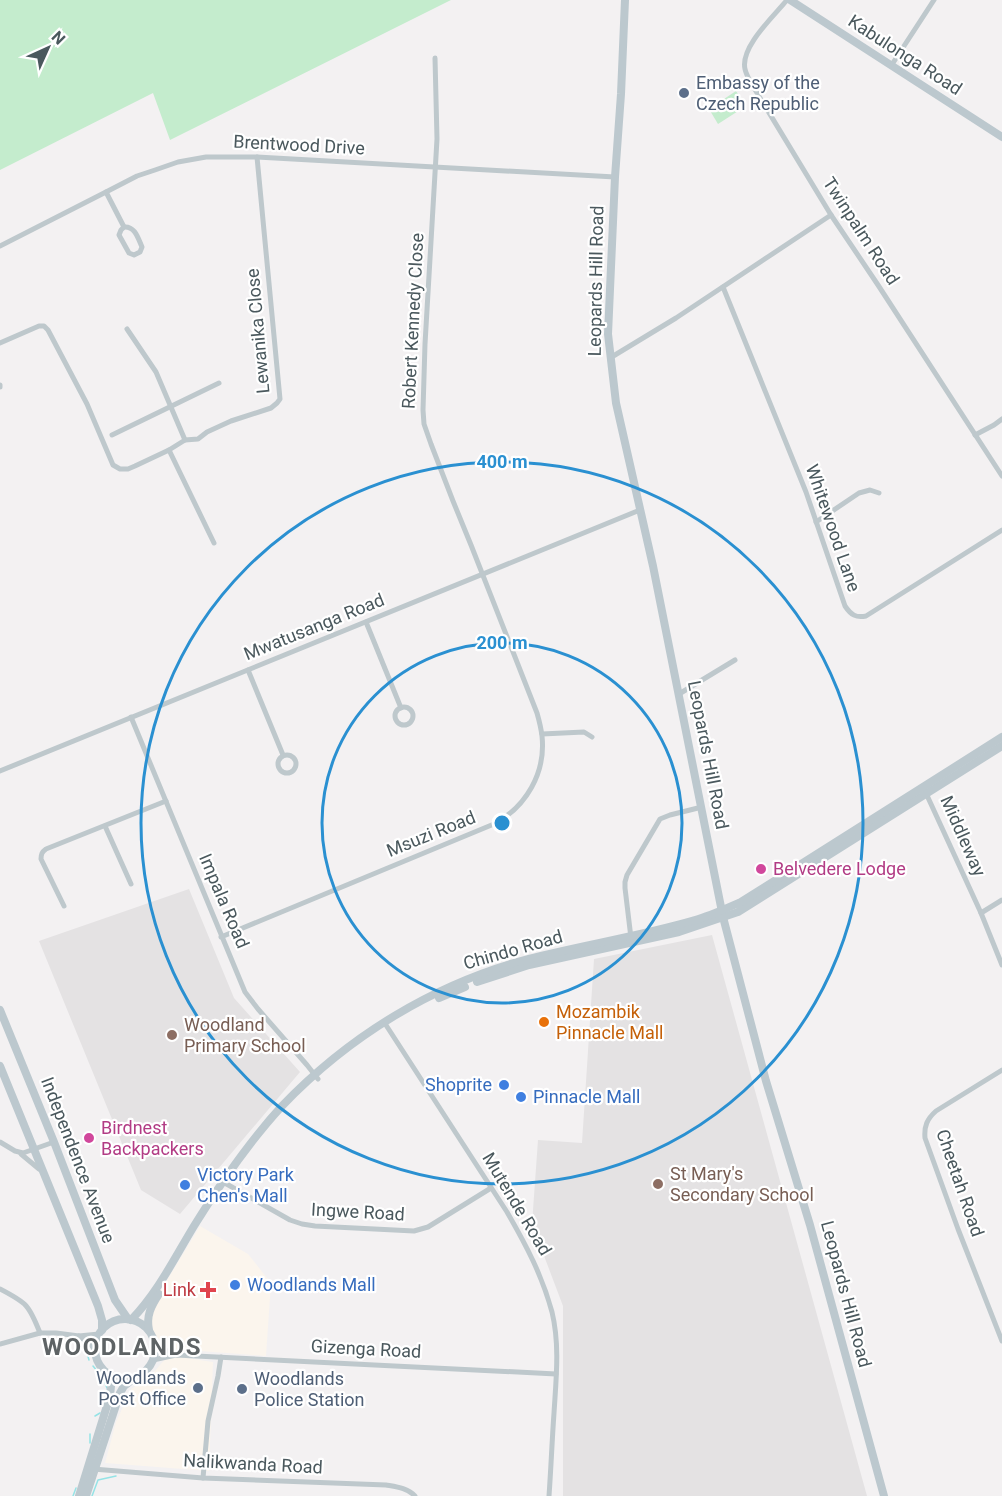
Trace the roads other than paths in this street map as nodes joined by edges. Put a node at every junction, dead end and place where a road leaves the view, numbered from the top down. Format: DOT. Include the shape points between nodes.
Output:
graph roads {
  1 [pos="789,0"];
  2 [pos="934,0"];
  3 [pos="626,2"];
  4 [pos="435,58"];
  5 [pos="891,66"];
  6 [pos="1002,137"];
  7 [pos="257,157"];
  8 [pos="436,167"];
  9 [pos="615,177"];
  10 [pos="106,192"];
  11 [pos="831,215"];
  12 [pos="124,227"];
  13 [pos="0,246"];
  14 [pos="723,287"];
  15 [pos="127,329"];
  16 [pos="0,343"];
  17 [pos="610,358"];
  18 [pos="219,383"];
  19 [pos="171,407"];
  20 [pos="1002,419"];
  21 [pos="112,435"];
  22 [pos="975,435"];
  23 [pos="185,440"];
  24 [pos="169,450"];
  25 [pos="1002,477"];
  26 [pos="879,493"];
  27 [pos="640,510"];
  28 [pos="816,522"];
  29 [pos="1002,530"];
  30 [pos="214,543"];
  31 [pos="483,574"];
  32 [pos="366,622"];
  33 [pos="735,660"];
  34 [pos="248,670"];
  35 [pos="680,694"];
  36 [pos="401,708"];
  37 [pos="131,717"];
  38 [pos="542,734"];
  39 [pos="592,737"];
  40 [pos="1002,737"];
  41 [pos="1002,746"];
  42 [pos="283,755"];
  43 [pos="0,771"];
  44 [pos="925,790"];
  45 [pos="166,801"];
  46 [pos="702,807"];
  47 [pos="105,826"];
  48 [pos="131,884"];
  49 [pos="718,892"];
  50 [pos="1002,900"];
  51 [pos="741,902"];
  52 [pos="64,906"];
  53 [pos="738,912"];
  54 [pos="981,912"];
  55 [pos="722,913"];
  56 [pos="706,920"];
  57 [pos="728,935"];
  58 [pos="221,937"];
  59 [pos="632,939"];
  60 [pos="1002,965"];
  61 [pos="0,1010"];
  62 [pos="385,1024"];
  63 [pos="0,1066"];
  64 [pos="1002,1070"];
  65 [pos="316,1077"];
  66 [pos="0,1142"];
  67 [pos="54,1142"];
  68 [pos="34,1149"];
  69 [pos="15,1151"];
  70 [pos="44,1174"];
  71 [pos="225,1183"];
  72 [pos="490,1188"];
  73 [pos="0,1289"];
  74 [pos="130,1320"];
  75 [pos="148,1330"];
  76 [pos="100,1332"];
  77 [pos="40,1333"];
  78 [pos="79,1336"];
  79 [pos="153,1339"];
  80 [pos="1002,1341"];
  81 [pos="0,1344"];
  82 [pos="95,1350"];
  83 [pos="176,1354"];
  84 [pos="221,1357"];
  85 [pos="153,1360"];
  86 [pos="107,1373"];
  87 [pos="556,1374"];
  88 [pos="136,1377"];
  89 [pos="92,1469"];
  90 [pos="203,1478"];
  91 [pos="79,1496"];
  92 [pos="86,1496"];
  93 [pos="415,1496"];
  94 [pos="549,1496"];
  95 [pos="884,1496"];
  1 -- 5 [label="main road, Kabulonga Road"];
  1 -- 11 [label="street, Twinpalm Road" via="753,42 744,63 745,71"];
  2 -- 5 [label="street"];
  3 -- 9 [label="main road, Leopards Hill Road"];
  4 -- 8 [label="street, Robert Kennedy Close"];
  5 -- 6 [label="main road, Kabulonga Road"];
  7 -- 8 [label="street, Brentwood Drive"];
  7 -- 10 [label="street, Brentwood Drive" via="206,157 178,162"];
  7 -- 23 [label="street, Lewanika Close" via="280,399 271,408"];
  8 -- 9 [label="street, Brentwood Drive"];
  8 -- 31 [label="street, Robert Kennedy Close" via="424,423"];
  9 -- 17 [label="main road, Leopards Hill Road"];
  10 -- 12 [label="street"];
  10 -- 13 [label="street, Brentwood Drive"];
  11 -- 14 [label="street"];
  11 -- 22 [label="street, Twinpalm Road"];
  12 -- 12 [label="street" via="134,231 142,247 134,255 119,235"];
  14 -- 17 [label="street"];
  14 -- 28 [label="street, Whitewood Lane"];
  15 -- 19 [label="street" via="156,372"];
  16 -- 24 [label="street" via="39,326 48,330 87,404 113,465 120,470"];
  17 -- 27 [label="main road, Leopards Hill Road"];
  18 -- 19 [label="street"];
  19 -- 21 [label="street"];
  19 -- 23 [label="street"];
  20 -- 22 [label="street"];
  22 -- 25 [label="street, Twinpalm Road"];
  23 -- 24 [label="street"];
  24 -- 30 [label="street"];
  26 -- 28 [label="street" via="859,493"];
  27 -- 31 [label="street, Mwatusanga Road"];
  27 -- 35 [label="main road, Leopards Hill Road"];
  28 -- 29 [label="street, Whitewood Lane" via="845,606 854,616 861,617"];
  31 -- 32 [label="street, Mwatusanga Road"];
  31 -- 38 [label="street, Msuzi Road"];
  32 -- 34 [label="street, Mwatusanga Road"];
  32 -- 36 [label="street"];
  33 -- 35 [label="street"];
  34 -- 37 [label="street, Mwatusanga Road"];
  34 -- 42 [label="street"];
  35 -- 46 [label="main road, Leopards Hill Road"];
  37 -- 43 [label="street, Mwatusanga Road"];
  37 -- 45 [label="street, Impala Road"];
  38 -- 39 [label="street" via="584,732"];
  38 -- 58 [label="street, Msuzi Road" via="541,765 533,786 502,820"];
  40 -- 44 [label="main road, Chindo Road"];
  41 -- 44 [label="main road, Chindo Road"];
  44 -- 51 [label="main road, Chindo Road"];
  44 -- 53 [label="main road, Chindo Road"];
  44 -- 54 [label="street, Middleway"];
  45 -- 47 [label="street"];
  45 -- 58 [label="street, Impala Road"];
  46 -- 49 [label="main road, Leopards Hill Road"];
  46 -- 59 [label="street" via="660,819 630,870 625,888"];
  47 -- 48 [label="street"];
  47 -- 52 [label="street" via="46,849 41,855"];
  49 -- 51 [label="main road" via="732,902"];
  49 -- 55 [label="main road, Leopards Hill Road"];
  49 -- 56 [label="main road" via="718,901"];
  50 -- 54 [label="street"];
  51 -- 55 [label="main road, Chindo Road"];
  53 -- 55 [label="main road, Chindo Road"];
  53 -- 57 [label="main road" via="732,918"];
  54 -- 60 [label="street, Middleway"];
  55 -- 56 [label="main road, Chindo Road"];
  55 -- 57 [label="main road, Leopards Hill Road"];
  56 -- 57 [label="main road"];
  56 -- 59 [label="main road, Chindo Road"];
  57 -- 95 [label="main road, Leopards Hill Road"];
  58 -- 65 [label="street, Impala Road" via="251,1001"];
  59 -- 62 [label="main road, Chindo Road" via="528,959 484,973 446,988"];
  61 -- 67 [label="main road, Independence Avenue"];
  62 -- 65 [label="main road, Chindo Road" via="351,1044"];
  62 -- 72 [label="street, Mutende Road"];
  63 -- 68 [label="main road, Independence Avenue"];
  64 -- 80 [label="street, Cheetah Road" via="936,1111 924,1130"];
  65 -- 71 [label="main road, Chindo Road" via="264,1126"];
  66 -- 69 [label="street"];
  67 -- 68 [label="street"];
  67 -- 74 [label="main road, Independence Avenue" via="114,1300"];
  68 -- 69 [label="street"];
  68 -- 70 [label="main road, Independence Avenue"];
  69 -- 70 [label="street"];
  70 -- 76 [label="main road, Independence Avenue" via="98,1306"];
  71 -- 72 [label="street, Ingwe Road" via="302,1224 414,1231 428,1227"];
  71 -- 74 [label="main road, Chindo Road" via="153,1294"];
  71 -- 75 [label="main road, Chindo Road" via="152,1305"];
  72 -- 87 [label="street, Mutende Road" via="538,1269 552,1314"];
  73 -- 77 [label="street" via="28,1306"];
  74 -- 75 [label="main road"];
  74 -- 76 [label="main road" via="111,1323"];
  75 -- 79 [label="main road"];
  76 -- 78 [label="street"];
  76 -- 82 [label="main road"];
  77 -- 78 [label="street"];
  77 -- 81 [label="street"];
  78 -- 82 [label="street"];
  79 -- 83 [label="street, Gizenga Road"];
  79 -- 85 [label="main road"];
  82 -- 86 [label="main road" via="100,1367"];
  83 -- 84 [label="street, Gizenga Road"];
  83 -- 85 [label="street, Gizenga Road"];
  84 -- 87 [label="street, Gizenga Road"];
  84 -- 90 [label="street" via="208,1420"];
  85 -- 88 [label="main road"];
  86 -- 88 [label="main road" via="124,1379"];
  86 -- 89 [label="main road" via="110,1396"];
  87 -- 94 [label="street, Mutende Road"];
  88 -- 89 [label="main road" via="122,1389"];
  89 -- 90 [label="street, Nalikwanda Road"];
  89 -- 91 [label="main road"];
  89 -- 92 [label="main road"];
  90 -- 93 [label="street, Nalikwanda Road" via="386,1485 400,1487"];
}
